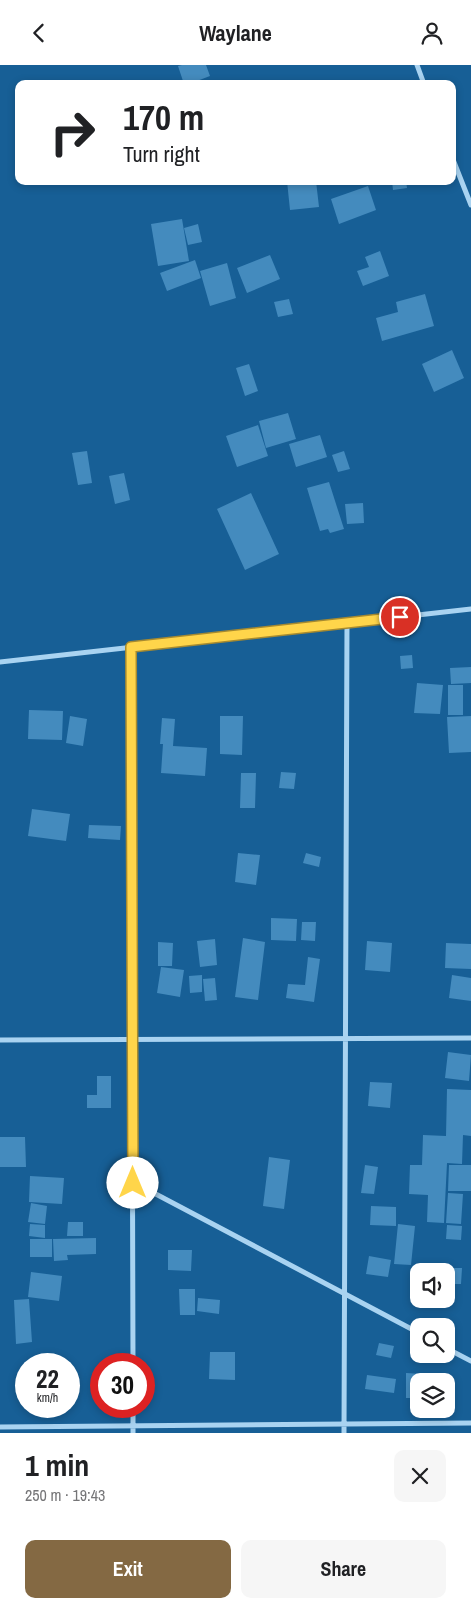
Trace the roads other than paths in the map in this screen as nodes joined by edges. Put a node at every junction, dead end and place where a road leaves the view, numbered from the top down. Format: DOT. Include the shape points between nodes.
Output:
graph roads {
  1 [pos="417,65"];
  2 [pos="423,80"];
  3 [pos="456,167"];
  4 [pos="471,205"];
  5 [pos="471,609"];
  6 [pos="347,623"];
  7 [pos="131,647"];
  8 [pos="0,662"];
  9 [pos="471,1038"];
  10 [pos="346,1039"];
  11 [pos="132,1040"];
  12 [pos="0,1041"];
  13 [pos="133,1183"];
  14 [pos="345,1294"];
  15 [pos="410,1328"];
  16 [pos="133,1353"];
  17 [pos="455,1353"];
  18 [pos="471,1361"];
  19 [pos="134,1418"];
  20 [pos="471,1423"];
  21 [pos="344,1424"];
  22 [pos="134,1426"];
  23 [pos="0,1427"];
  24 [pos="134,1433"];
  25 [pos="344,1433"];
  1 -- 2 [label="street"];
  3 -- 4 [label="street"];
  5 -- 6 [label="street"];
  6 -- 7 [label="street"];
  6 -- 10 [label="street"];
  7 -- 8 [label="street"];
  7 -- 11 [label="street"];
  9 -- 10 [label="street"];
  10 -- 11 [label="street"];
  10 -- 14 [label="street"];
  11 -- 12 [label="street"];
  11 -- 13 [label="street"];
  13 -- 14 [label="street"];
  13 -- 16 [label="street"];
  14 -- 15 [label="street"];
  14 -- 21 [label="street"];
  17 -- 18 [label="street"];
  19 -- 22 [label="street"];
  20 -- 21 [label="street"];
  21 -- 22 [label="street"];
  21 -- 25 [label="street"];
  22 -- 23 [label="street"];
  22 -- 24 [label="street"];
}
